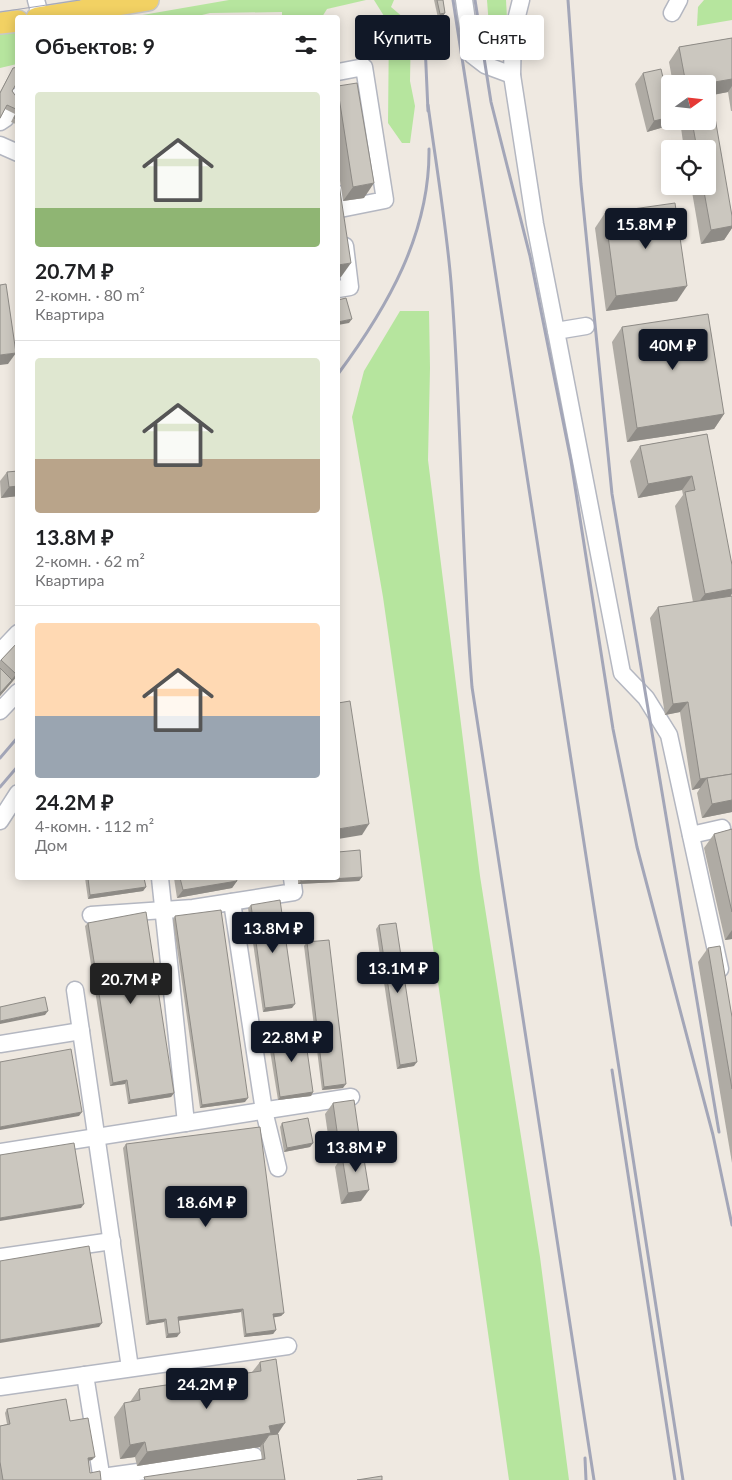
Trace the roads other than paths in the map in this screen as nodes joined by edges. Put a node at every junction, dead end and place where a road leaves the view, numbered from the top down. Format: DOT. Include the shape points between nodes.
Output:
graph roads {
  1 [pos="36,0"];
  2 [pos="148,0"];
  3 [pos="464,0"];
  4 [pos="522,0"];
  5 [pos="39,15"];
  6 [pos="52,15"];
  7 [pos="15,22"];
  8 [pos="0,24"];
  9 [pos="340,72"];
  10 [pos="512,75"];
  11 [pos="10,102"];
  12 [pos="0,122"];
  13 [pos="0,145"];
  14 [pos="15,152"];
  15 [pos="340,201"];
  16 [pos="340,209"];
  17 [pos="340,288"];
  18 [pos="586,326"];
  19 [pos="556,331"];
  20 [pos="15,636"];
  21 [pos="0,652"];
  22 [pos="15,695"];
  23 [pos="0,711"];
  24 [pos="15,798"];
  25 [pos="0,821"];
  26 [pos="722,828"];
  27 [pos="691,835"];
  28 [pos="160,880"];
  29 [pos="292,880"];
  30 [pos="232,902"];
  31 [pos="164,910"];
  32 [pos="91,915"];
  33 [pos="724,985"];
  34 [pos="75,990"];
  35 [pos="81,1031"];
  36 [pos="0,1044"];
  37 [pos="351,1097"];
  38 [pos="264,1111"];
  39 [pos="186,1123"];
  40 [pos="97,1137"];
  41 [pos="0,1152"];
  42 [pos="278,1168"];
  43 [pos="112,1241"];
  44 [pos="0,1257"];
  45 [pos="288,1346"];
  46 [pos="130,1368"];
  47 [pos="85,1375"];
  48 [pos="0,1387"];
  49 [pos="254,1456"];
  50 [pos="102,1478"];
  1 -- 5 [label="lane"];
  2 -- 6 [label="main road"];
  3 -- 10 [label="lane" via="472,55 485,65"];
  4 -- 10 [label="lane" via="513,32"];
  7 -- 8 [label="main road"];
  9 -- 15 [label="lane" via="364,67 385,200"];
  10 -- 19 [label="lane" via="535,224"];
  11 -- 12 [label="lane" via="6,118"];
  13 -- 14 [label="lane"];
  16 -- 17 [label="lane" via="350,286"];
  18 -- 19 [label="lane"];
  19 -- 27 [label="lane" via="622,673 646,698 669,735"];
  20 -- 21 [label="lane"];
  22 -- 23 [label="lane"];
  24 -- 25 [label="lane"];
  26 -- 27 [label="lane"];
  27 -- 33 [label="lane"];
  28 -- 31 [label="lane"];
  29 -- 30 [label="lane" via="294,892"];
  30 -- 31 [label="lane"];
  30 -- 38 [label="lane"];
  31 -- 32 [label="lane"];
  31 -- 39 [label="lane"];
  34 -- 35 [label="lane"];
  35 -- 36 [label="lane"];
  35 -- 40 [label="lane"];
  37 -- 38 [label="lane"];
  38 -- 39 [label="lane"];
  38 -- 42 [label="lane"];
  39 -- 40 [label="lane"];
  40 -- 41 [label="lane"];
  40 -- 43 [label="lane"];
  43 -- 44 [label="lane"];
  43 -- 46 [label="lane"];
  45 -- 46 [label="lane"];
  46 -- 47 [label="lane"];
  47 -- 48 [label="lane"];
  47 -- 50 [label="lane"];
  49 -- 50 [label="lane"];
}
